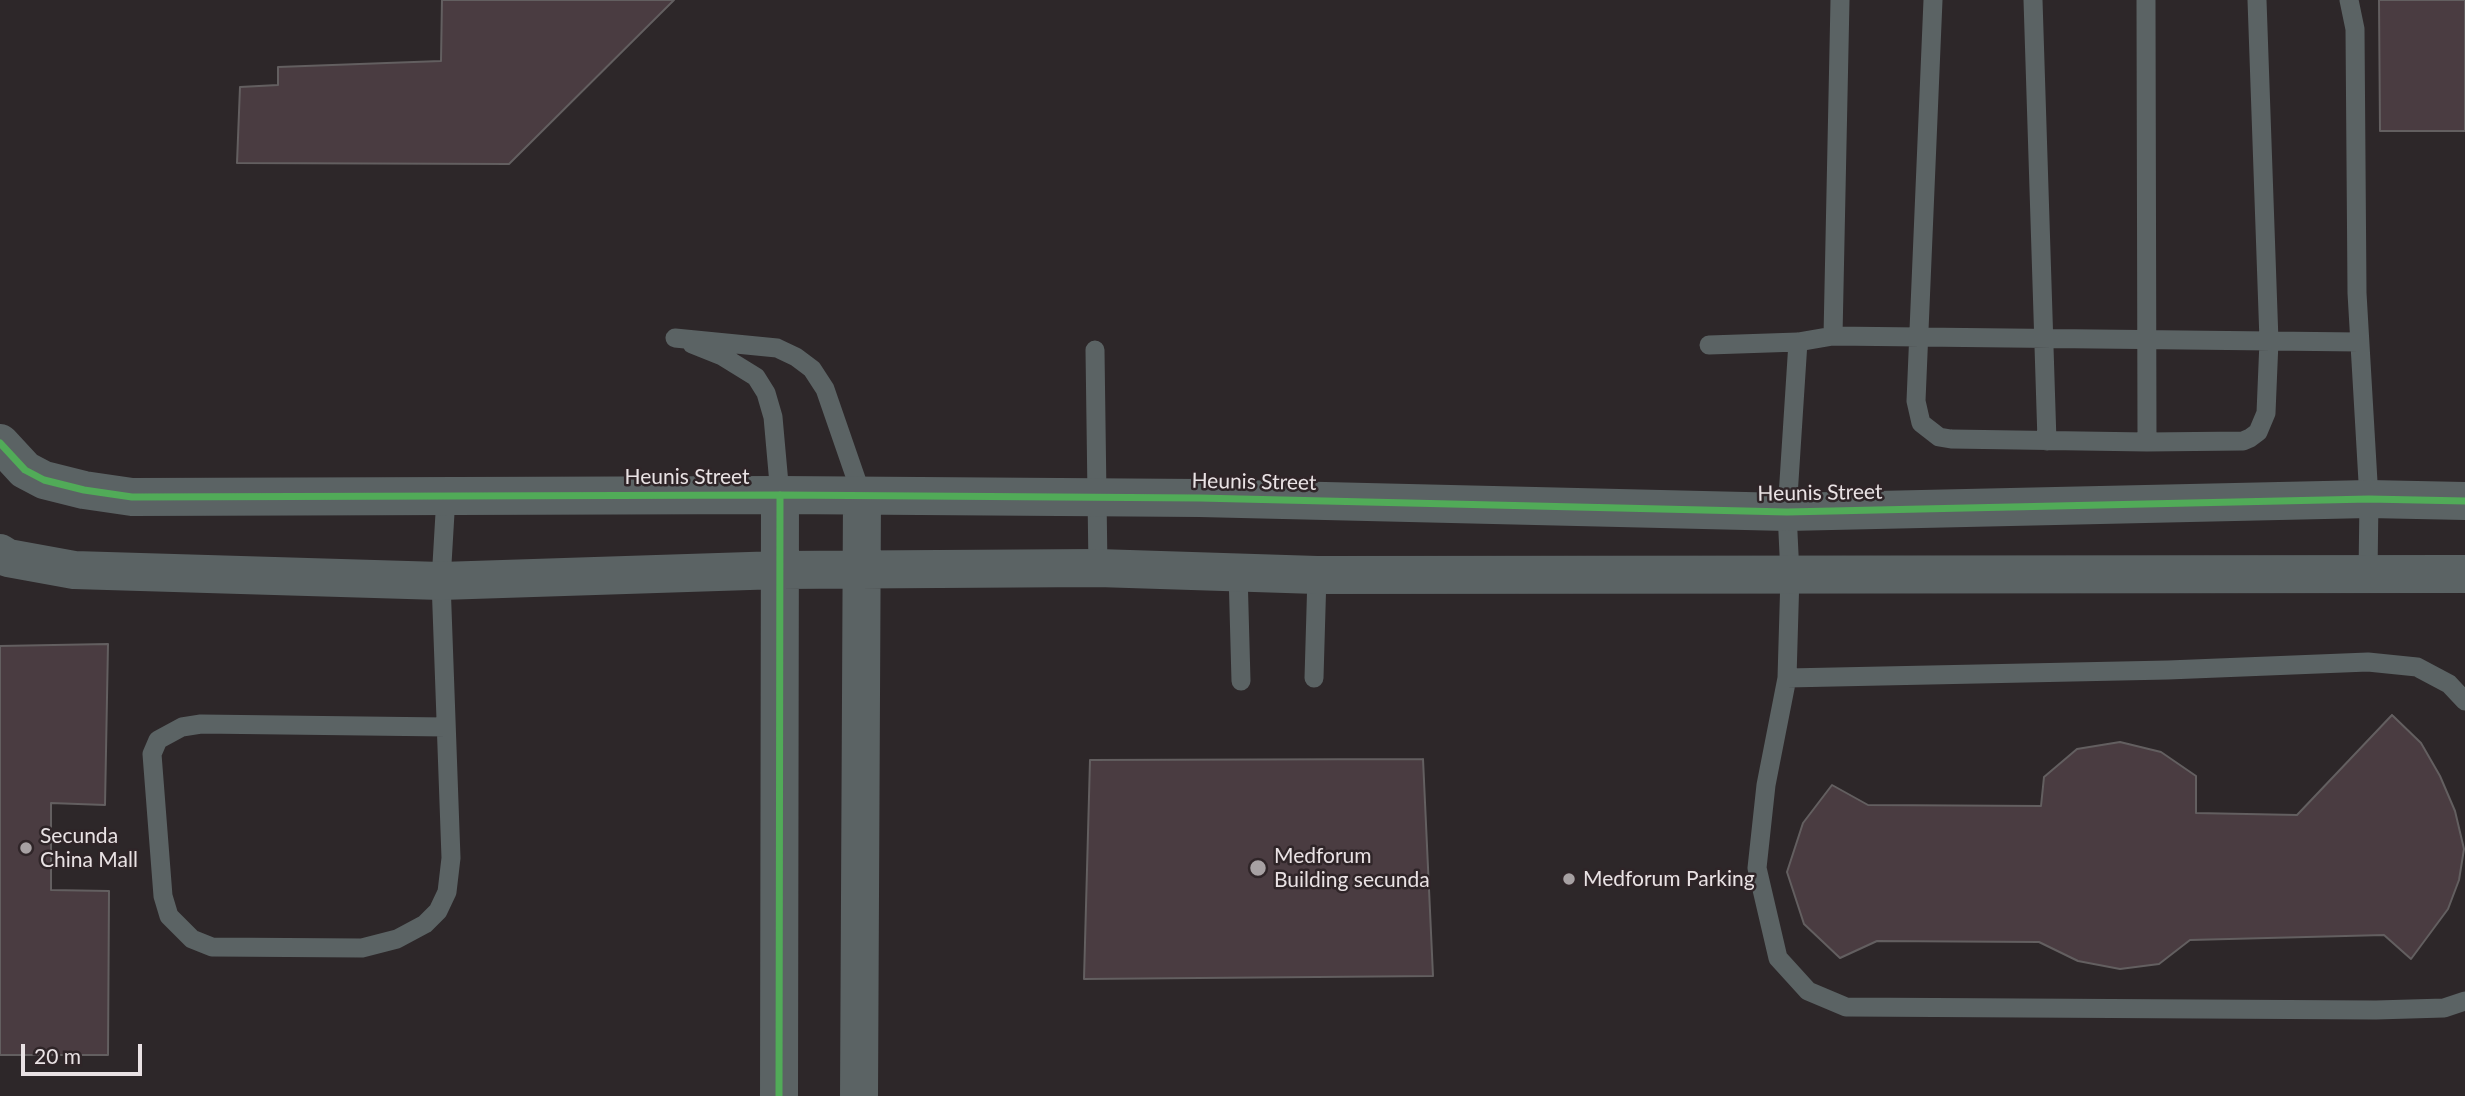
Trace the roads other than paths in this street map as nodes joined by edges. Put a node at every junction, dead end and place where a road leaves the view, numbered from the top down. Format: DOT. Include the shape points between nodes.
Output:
graph roads {
  1 [pos="1840,0"];
  2 [pos="1933,0"];
  3 [pos="2033,0"];
  4 [pos="2146,0"];
  5 [pos="2257,0"];
  6 [pos="2349,0"];
  7 [pos="1833,336"];
  8 [pos="1918,337"];
  9 [pos="2043,338"];
  10 [pos="2148,340"];
  11 [pos="2269,341"];
  12 [pos="1798,342"];
  13 [pos="2358,342"];
  14 [pos="1709,345"];
  15 [pos="1095,350"];
  16 [pos="2047,441"];
  17 [pos="2147,442"];
  18 [pos="0,443"];
  19 [pos="446,495"];
  20 [pos="780,495"];
  21 [pos="862,496"];
  22 [pos="1097,498"];
  23 [pos="2369,499"];
  24 [pos="2465,501"];
  25 [pos="1787,512"];
  26 [pos="0,553"];
  27 [pos="1098,568"];
  28 [pos="862,569"];
  29 [pos="779,570"];
  30 [pos="1238,572"];
  31 [pos="2368,574"];
  32 [pos="2465,574"];
  33 [pos="1317,575"];
  34 [pos="1790,575"];
  35 [pos="441,581"];
  36 [pos="1314,678"];
  37 [pos="1787,678"];
  38 [pos="1241,681"];
  39 [pos="2465,701"];
  40 [pos="446,727"];
  41 [pos="2465,1001"];
  42 [pos="779,1096"];
  43 [pos="859,1096"];
  1 -- 7 [label="lane"];
  2 -- 8 [label="lane"];
  3 -- 9 [label="lane"];
  4 -- 10 [label="lane"];
  5 -- 11 [label="lane"];
  6 -- 13 [label="lane" via="2355,29"];
  7 -- 8 [label="lane"];
  7 -- 12 [label="lane"];
  8 -- 9 [label="lane"];
  8 -- 16 [label="lane" via="1916,401 1921,423 1928,430 1951,439"];
  9 -- 10 [label="lane"];
  9 -- 16 [label="lane"];
  10 -- 11 [label="lane"];
  10 -- 17 [label="lane"];
  11 -- 13 [label="lane"];
  11 -- 17 [label="lane" via="2266,413 2258,432 2243,440"];
  12 -- 14 [label="lane"];
  12 -- 25 [label="lane"];
  13 -- 23 [label="lane"];
  15 -- 22 [label="lane"];
  16 -- 17 [label="lane"];
  18 -- 19 [label="street, Heunis Street" via="25,470 44,480 132,497"];
  19 -- 20 [label="street, Heunis Street"];
  19 -- 35 [label="lane"];
  20 -- 21 [label="street, Heunis Street"];
  20 -- 21 [label="lane" via="773,417 756,377 722,356 675,338 777,348 812,369 825,389"];
  20 -- 29 [label="street"];
  21 -- 22 [label="street, Heunis Street"];
  21 -- 28 [label="street"];
  22 -- 25 [label="street, Heunis Street"];
  22 -- 27 [label="lane"];
  23 -- 24 [label="street, Heunis Street"];
  23 -- 25 [label="street, Heunis Street"];
  23 -- 31 [label="lane"];
  25 -- 34 [label="lane"];
  26 -- 35 [label="street" via="74,570"];
  27 -- 28 [label="street"];
  27 -- 30 [label="street"];
  28 -- 29 [label="street"];
  28 -- 43 [label="street"];
  29 -- 35 [label="street"];
  29 -- 42 [label="street"];
  30 -- 33 [label="street"];
  30 -- 38 [label="lane"];
  31 -- 32 [label="street"];
  31 -- 34 [label="street"];
  33 -- 34 [label="street"];
  33 -- 36 [label="lane"];
  34 -- 37 [label="lane"];
  35 -- 40 [label="lane"];
  37 -- 39 [label="lane" via="2368,662 2417,667 2449,684"];
  37 -- 41 [label="lane" via="1766,785 1758,868 1778,958 1808,991 1846,1007 2376,1010 2444,1008"];
  40 -- 40 [label="lane" via="201,724 182,727 159,740 152,754 163,896 169,916 192,939 212,947 362,948 397,939 425,924 438,911 449,880"];
}
